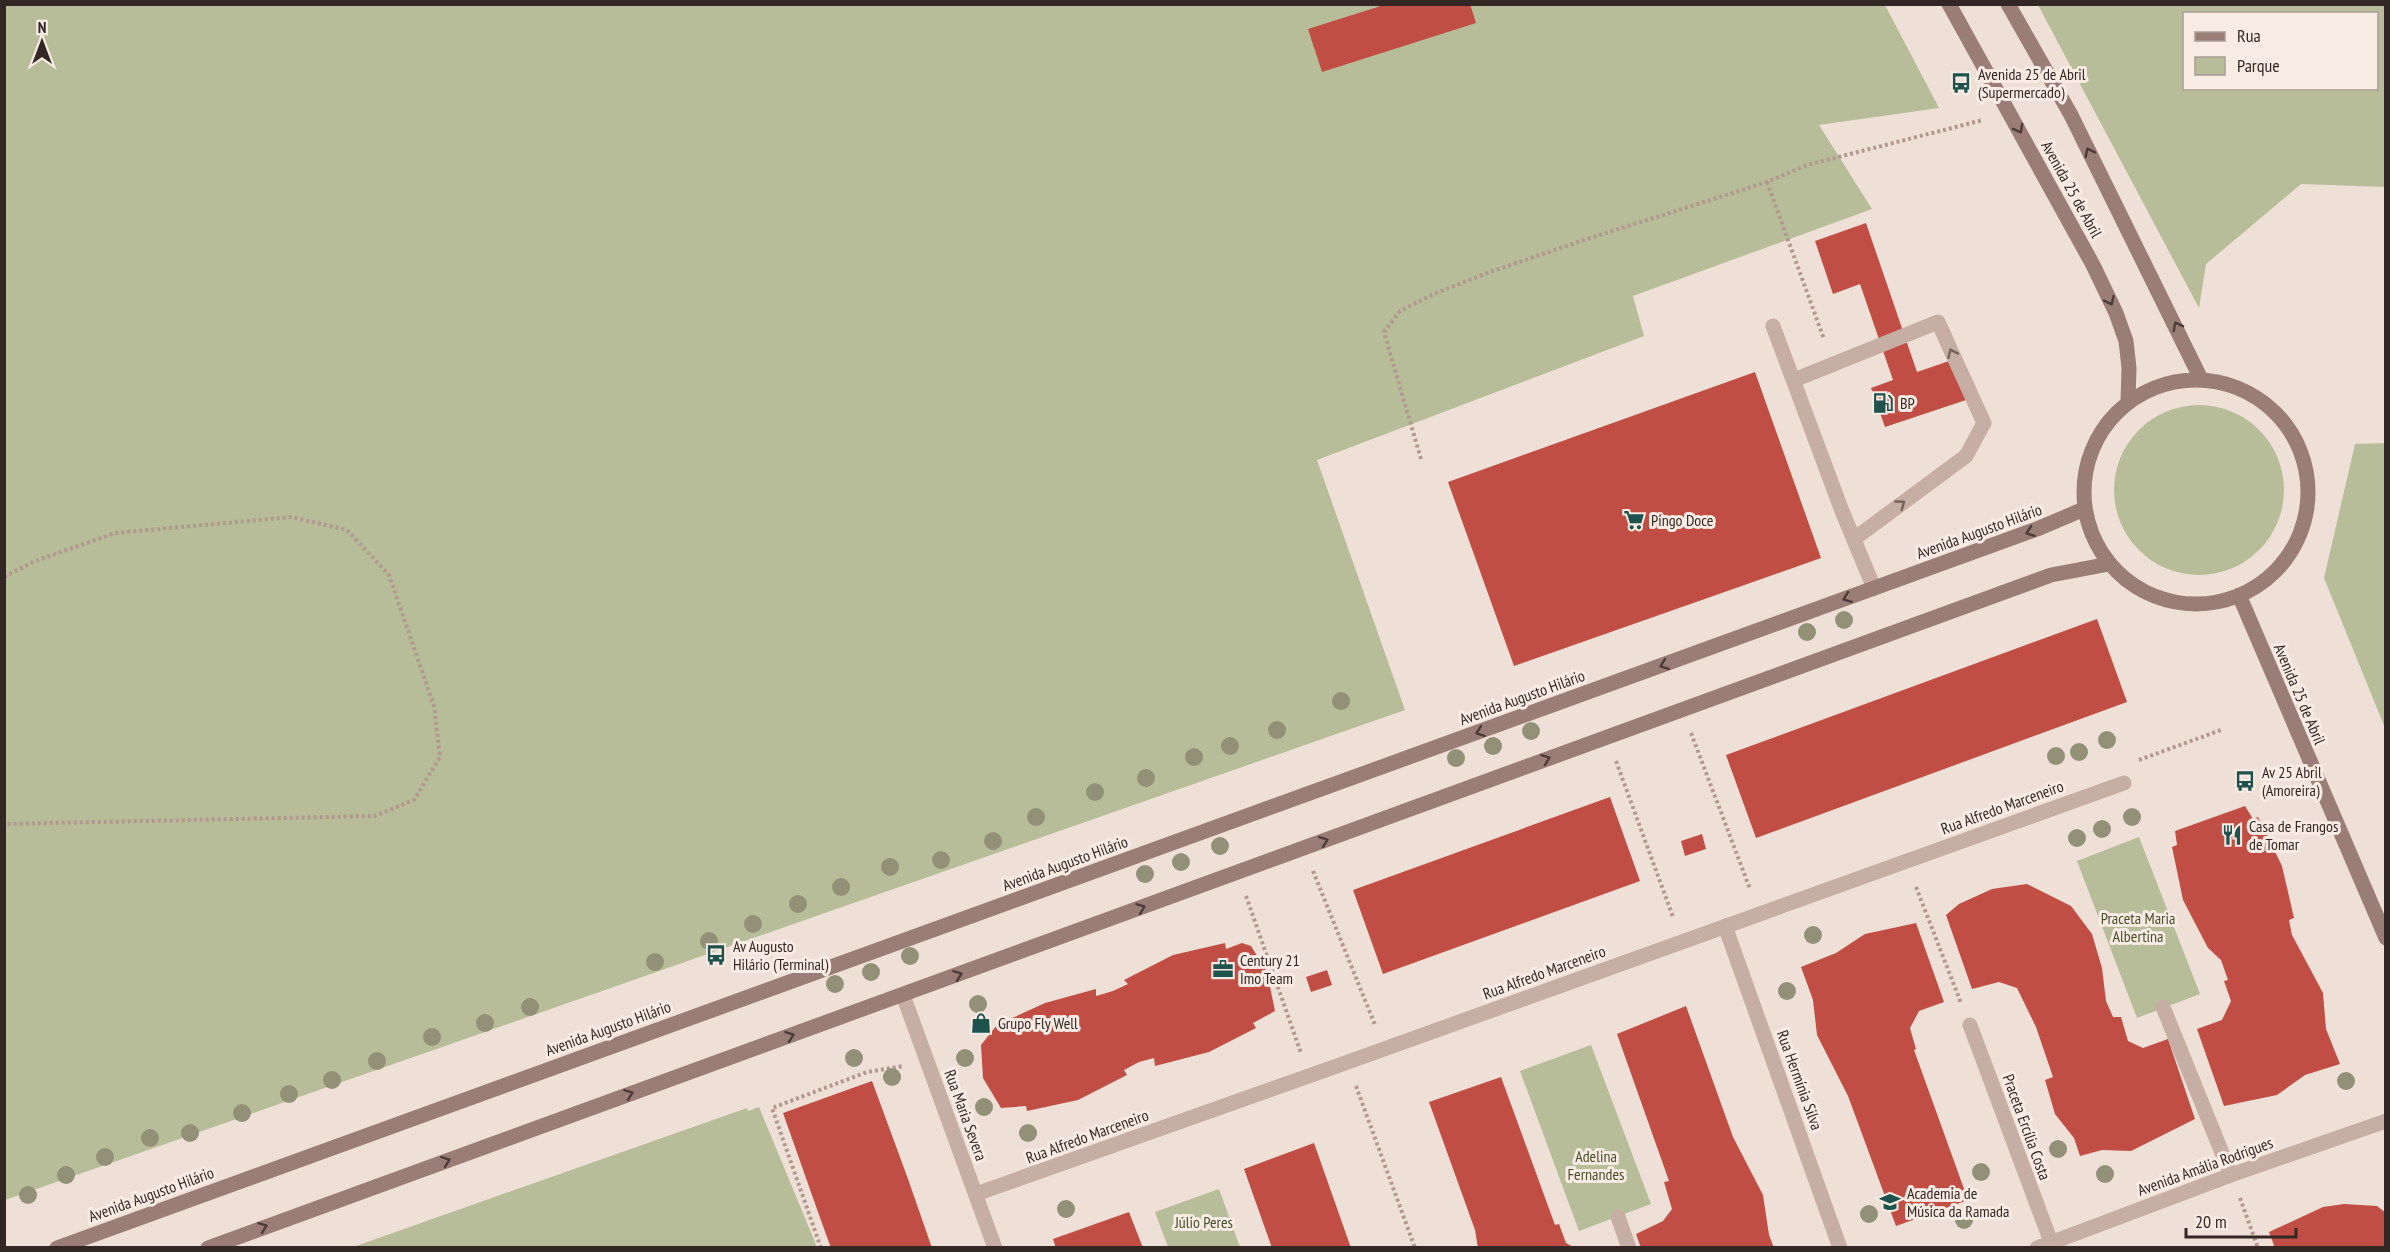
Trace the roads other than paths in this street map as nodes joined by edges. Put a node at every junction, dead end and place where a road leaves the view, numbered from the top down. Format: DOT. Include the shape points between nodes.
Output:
graph roads {
  1 [pos="1949,4"];
  2 [pos="2008,4"];
  3 [pos="1773,326"];
  4 [pos="2201,379"];
  5 [pos="1794,380"];
  6 [pos="2128,401"];
  7 [pos="2084,509"];
  8 [pos="1854,539"];
  9 [pos="2109,564"];
  10 [pos="1874,588"];
  11 [pos="2239,596"];
  12 [pos="2124,783"];
  13 [pos="1725,926"];
  14 [pos="2385,938"];
  15 [pos="903,995"];
  16 [pos="2163,1008"];
  17 [pos="1970,1025"];
  18 [pos="2385,1120"];
  19 [pos="2231,1175"];
  20 [pos="976,1194"];
  21 [pos="1618,1216"];
  22 [pos="2044,1245"];
  23 [pos="57,1248"];
  24 [pos="208,1248"];
  25 [pos="995,1248"];
  26 [pos="1629,1248"];
  27 [pos="1840,1248"];
  1 -- 6 [label="main road, Avenida 25 de Abril, one-way" via="2116,313 2126,341"];
  4 -- 2 [label="main road, Avenida 25 de Abril, one-way" via="2071,115"];
  3 -- 5 [label="street"];
  4 -- 6 [label="main road" via="2163,384"];
  4 -- 11 [label="main road" via="2239,387 2271,407 2295,436 2307,473 2307,511 2295,546 2271,576"];
  5 -- 8 [label="street"];
  8 -- 5 [label="street, one-way" via="1966,456 1984,423 1938,322"];
  6 -- 7 [label="main road" via="2106,423 2091,449 2083,478"];
  7 -- 9 [label="main road" via="2092,538"];
  7 -- 10 [label="main road, Avenida Augusto Hilário, one-way" via="2037,530"];
  8 -- 10 [label="street"];
  9 -- 11 [label="main road" via="2135,587 2168,601 2204,604"];
  15 -- 9 [label="main road, one-way" via="2051,575"];
  10 -- 23 [label="main road, Avenida Augusto Hilário, one-way"];
  11 -- 14 [label="main road, Avenida 25 de Abril"];
  12 -- 13 [label="street, Rua Alfredo Marceneiro"];
  13 -- 20 [label="street, Rua Alfredo Marceneiro"];
  13 -- 27 [label="street, Rua Hermínia Silva"];
  15 -- 20 [label="street, Rua Maria Severa"];
  24 -- 15 [label="main road, one-way"];
  16 -- 19 [label="street"];
  17 -- 22 [label="street, Praceta Ercília Costa"];
  18 -- 19 [label="street, Avenida Amália Rodrigues"];
  19 -- 22 [label="street, Avenida Amália Rodrigues"];
  20 -- 25 [label="street, Rua Maria Severa"];
  21 -- 26 [label="street"];
}
